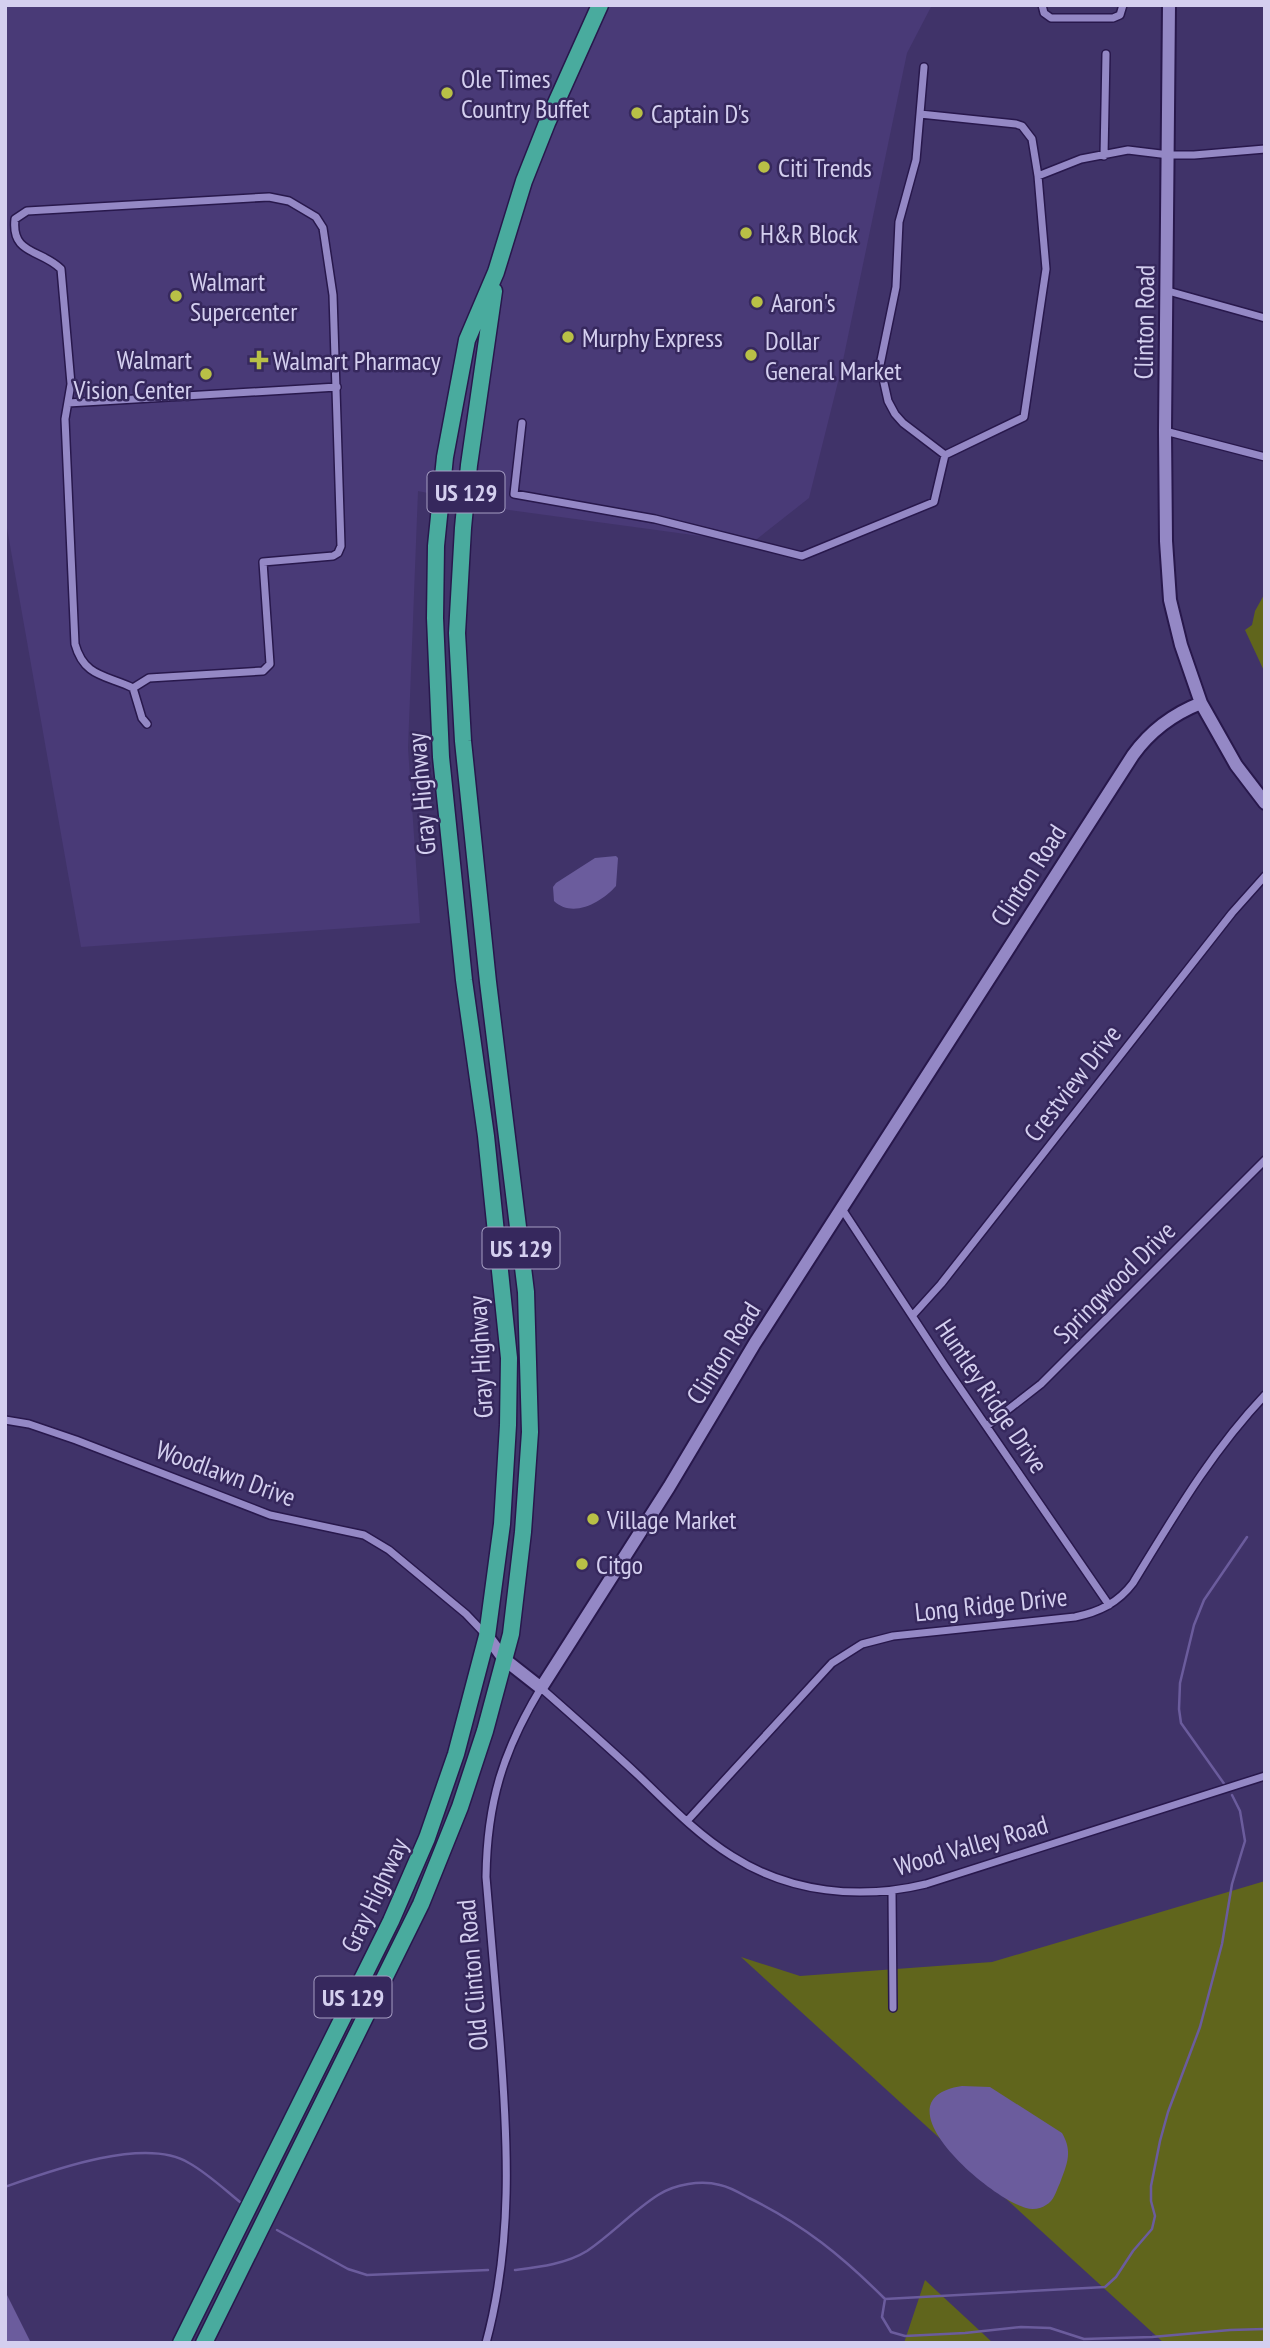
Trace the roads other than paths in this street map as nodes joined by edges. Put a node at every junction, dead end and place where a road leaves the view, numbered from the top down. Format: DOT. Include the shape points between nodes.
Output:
graph roads {
  1 [pos="600,5"];
  2 [pos="1042,5"];
  3 [pos="1123,5"];
  4 [pos="1169,5"];
  5 [pos="1106,54"];
  6 [pos="923,67"];
  7 [pos="920,114"];
  8 [pos="1265,149"];
  9 [pos="1169,155"];
  10 [pos="1104,156"];
  11 [pos="1038,176"];
  12 [pos="496,272"];
  13 [pos="1168,291"];
  14 [pos="1265,318"];
  15 [pos="337,387"];
  16 [pos="68,403"];
  17 [pos="522,424"];
  18 [pos="1165,431"];
  19 [pos="945,455"];
  20 [pos="1265,457"];
  21 [pos="133,688"];
  22 [pos="1201,703"];
  23 [pos="147,724"];
  24 [pos="1265,803"];
  25 [pos="1265,876"];
  26 [pos="1265,1160"];
  27 [pos="842,1209"];
  28 [pos="913,1315"];
  29 [pos="1265,1395"];
  30 [pos="5,1420"];
  31 [pos="986,1426"];
  32 [pos="1109,1605"];
  33 [pos="487,1636"];
  34 [pos="504,1659"];
  35 [pos="541,1688"];
  36 [pos="1265,1776"];
  37 [pos="687,1821"];
  38 [pos="892,1891"];
  39 [pos="893,2008"];
  40 [pos="181,2343"];
  41 [pos="204,2343"];
  42 [pos="486,2343"];
  1 -- 12 [label="highway, Gray Highway / US 129" via="524,181"];
  2 -- 3 [label="street" via="1051,18 1113,18 1120,15"];
  4 -- 9 [label="street, Clinton Road"];
  5 -- 10 [label="street"];
  6 -- 7 [label="street"];
  7 -- 11 [label="street" via="1022,126 1032,139"];
  7 -- 19 [label="street" via="916,160 900,222 892,316 880,365 895,414"];
  8 -- 9 [label="street"];
  9 -- 10 [label="street" via="1128,150"];
  9 -- 13 [label="street, Clinton Road"];
  10 -- 11 [label="street" via="1081,159"];
  11 -- 19 [label="street" via="1046,269 1024,416"];
  12 -- 33 [label="highway, Gray Highway / US 129" via="467,340 456,395 442,479 435,618 441,757 509,1358 502,1524"];
  12 -- 34 [label="highway, Gray Highway / US 129" via="469,465 457,634 463,741 488,982 526,1292 530,1445 517,1590"];
  13 -- 14 [label="street"];
  13 -- 18 [label="street, Clinton Road"];
  15 -- 16 [label="street"];
  15 -- 16 [label="street" via="333,295 323,228 316,216 289,201 269,197 27,211 15,219 18,242 61,269 71,384"];
  15 -- 21 [label="street" via="341,546 333,556 263,562 268,669 149,678"];
  16 -- 21 [label="street" via="75,644 78,656 94,673"];
  17 -- 19 [label="street" via="514,494 655,519 802,556 934,502"];
  18 -- 20 [label="street"];
  18 -- 22 [label="street, Clinton Road" via="1170,600"];
  21 -- 23 [label="street"];
  22 -- 24 [label="street" via="1236,765"];
  22 -- 27 [label="street, Clinton Road" via="1159,726 1133,755"];
  25 -- 28 [label="street, Crestview Drive"];
  26 -- 31 [label="street, Springwood Drive" via="1041,1384"];
  27 -- 28 [label="street, Huntley Ridge Drive"];
  27 -- 35 [label="street, Clinton Road"];
  28 -- 31 [label="street, Huntley Ridge Drive"];
  29 -- 32 [label="street, Long Ridge Drive" via="1214,1454 1133,1583"];
  30 -- 33 [label="street, Woodlawn Drive" via="76,1440 270,1515 364,1535 398,1558"];
  31 -- 32 [label="street, Huntley Ridge Drive"];
  32 -- 37 [label="street, Long Ridge Drive" via="1075,1617 893,1636 862,1644 832,1663"];
  33 -- 34 [label="street"];
  33 -- 40 [label="highway, Gray Highway / US 129" via="456,1754 427,1839 391,1921"];
  34 -- 35 [label="street"];
  34 -- 41 [label="highway, Gray Highway / US 129" via="460,1807 421,1904"];
  35 -- 37 [label="street, Wood Valley Road"];
  35 -- 42 [label="street, Old Clinton Road" via="523,1717 499,1776 487,1843 508,2156 504,2247"];
  36 -- 38 [label="street, Wood Valley Road"];
  37 -- 38 [label="street, Wood Valley Road" via="731,1856 771,1877 842,1892"];
  38 -- 39 [label="street"];
}
